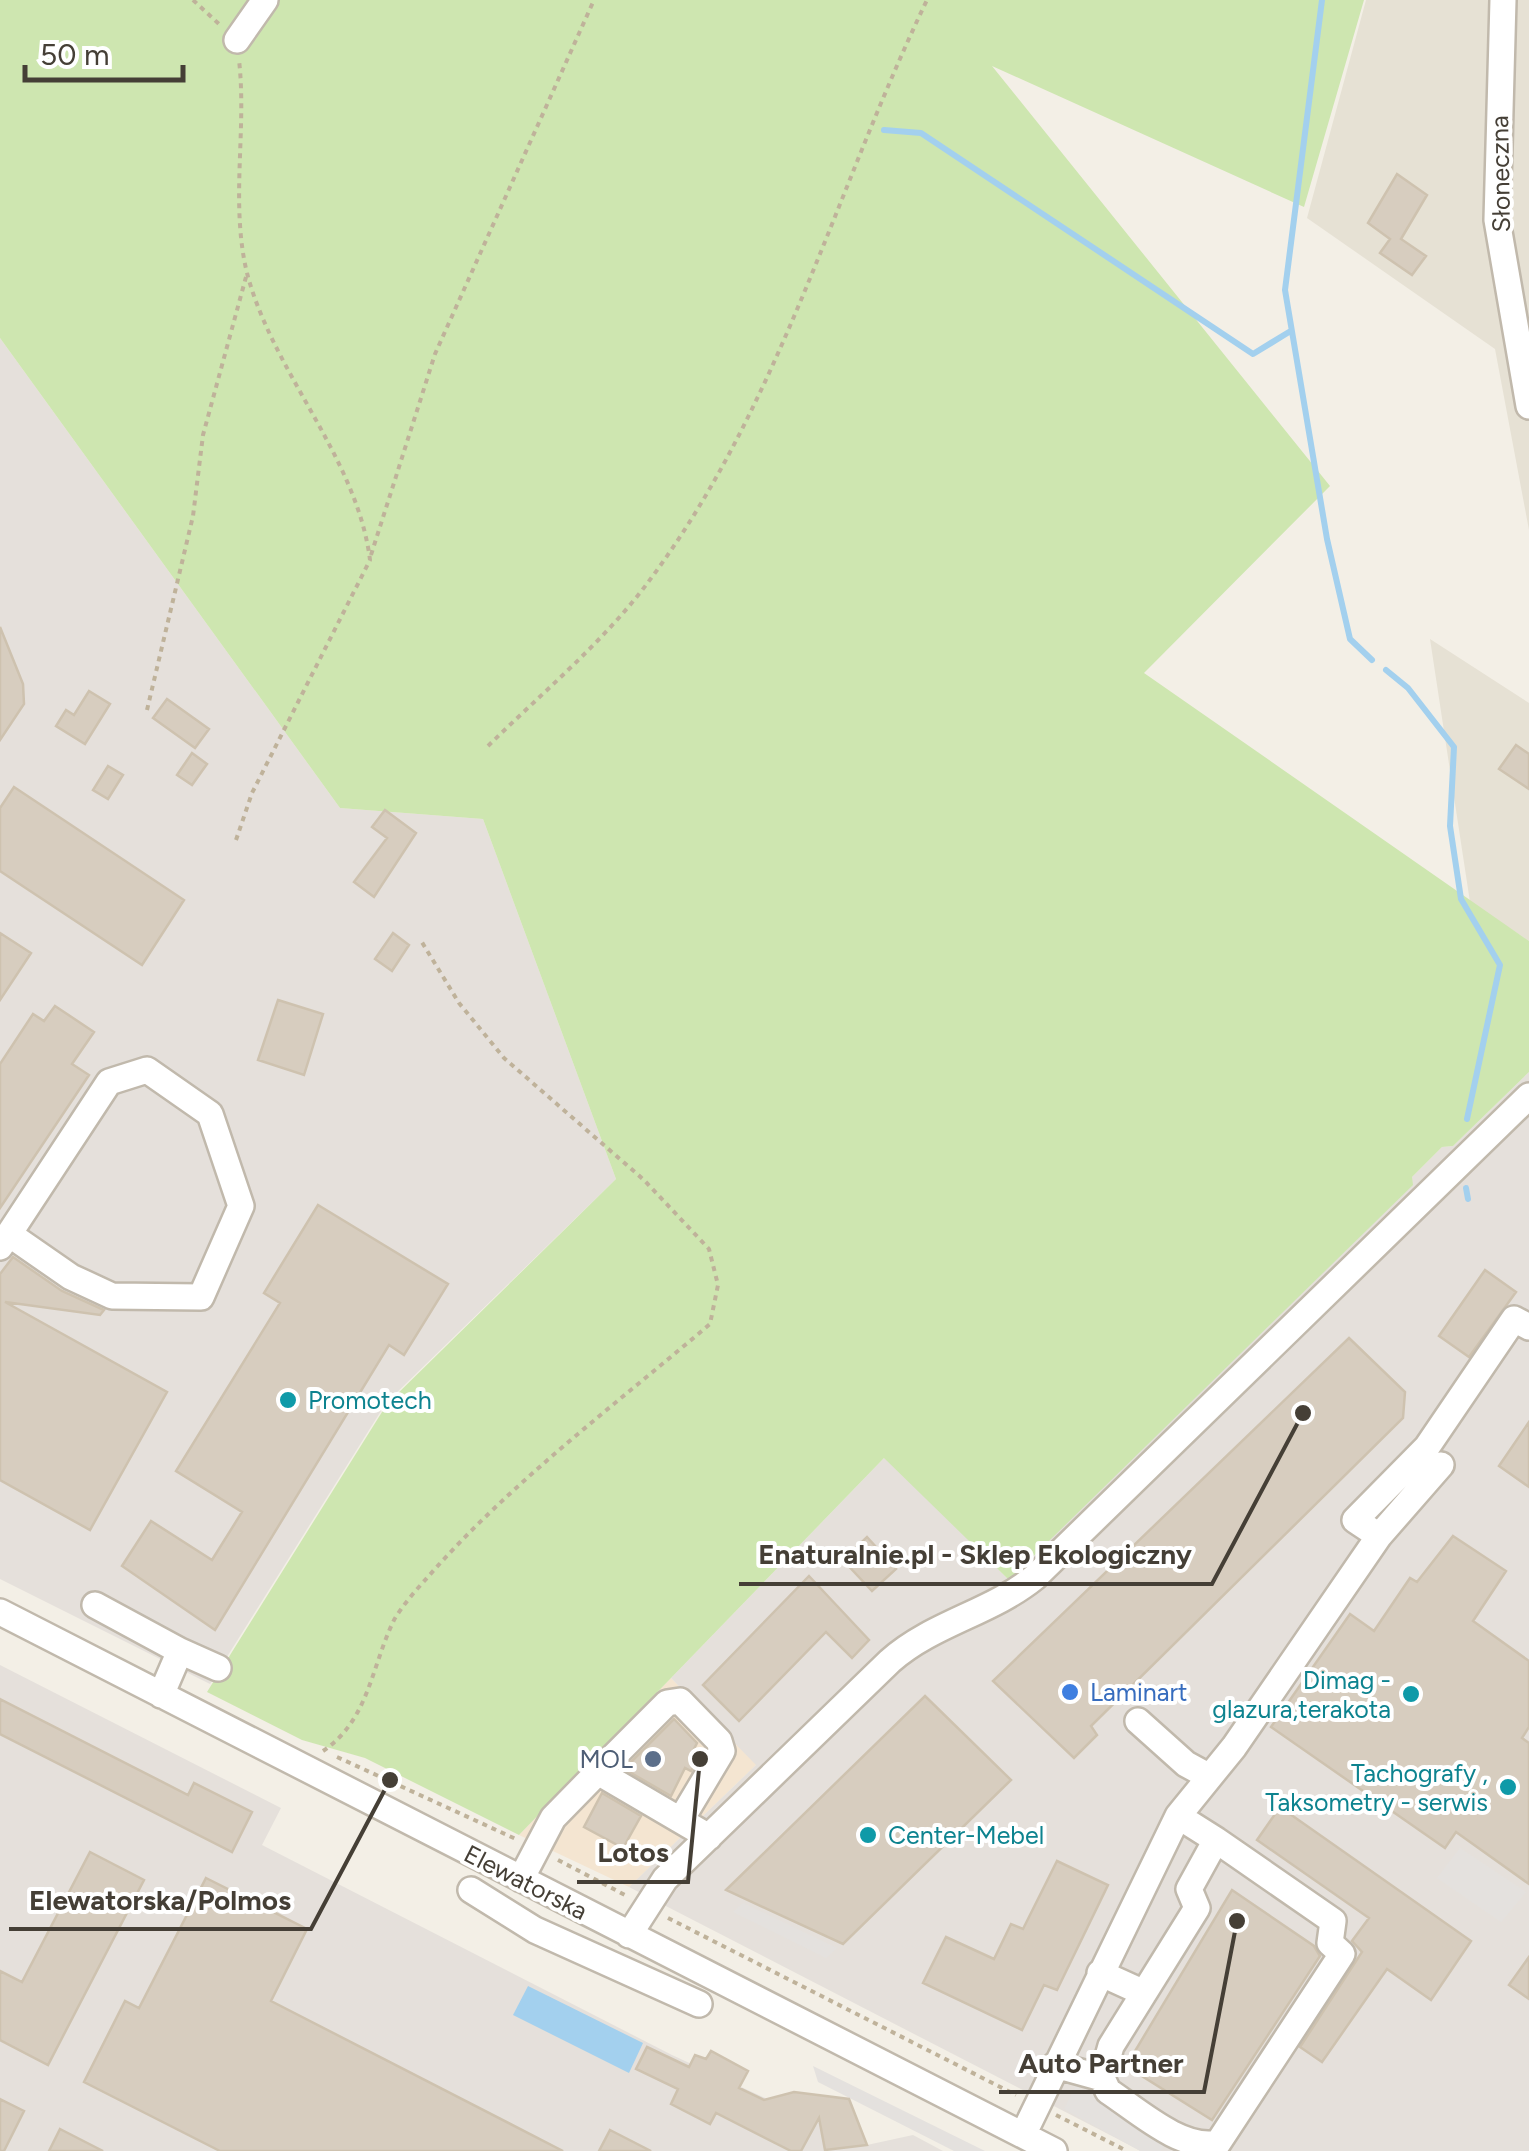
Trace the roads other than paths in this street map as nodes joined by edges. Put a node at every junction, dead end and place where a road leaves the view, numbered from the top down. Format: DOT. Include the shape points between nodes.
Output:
graph roads {
  1 [pos="265,0"];
  2 [pos="1503,0"];
  3 [pos="237,40"];
  4 [pos="1521,323"];
  5 [pos="1529,406"];
  6 [pos="1529,1096"];
  7 [pos="4,1240"];
  8 [pos="1529,1327"];
  9 [pos="1441,1466"];
  10 [pos="1379,1536"];
  11 [pos="94,1604"];
  12 [pos="0,1612"];
  13 [pos="180,1651"];
  14 [pos="218,1668"];
  15 [pos="160,1694"];
  16 [pos="1138,1722"];
  17 [pos="598,1772"];
  18 [pos="1208,1776"];
  19 [pos="1178,1816"];
  20 [pos="682,1818"];
  21 [pos="709,1836"];
  22 [pos="1216,1840"];
  23 [pos="521,1879"];
  24 [pos="472,1890"];
  25 [pos="629,1935"];
  26 [pos="1100,1973"];
  27 [pos="1144,1994"];
  28 [pos="698,2004"];
  29 [pos="1055,2065"];
  30 [pos="1102,2078"];
  31 [pos="1023,2136"];
  32 [pos="1173,2144"];
  33 [pos="1054,2151"];
  1 -- 3 [label="street"];
  2 -- 4 [label="street, Słoneczna" via="1496,220"];
  4 -- 5 [label="street, Słoneczna"];
  6 -- 21 [label="street" via="1059,1556 1017,1592 900,1652"];
  7 -- 7 [label="street" via="112,1296 201,1297 240,1206 210,1114 147,1070 109,1082"];
  8 -- 10 [label="street" via="1514,1319 1427,1447 1356,1520"];
  9 -- 10 [label="street"];
  10 -- 18 [label="street"];
  11 -- 13 [label="street"];
  12 -- 15 [label="street, Elewatorska"];
  13 -- 14 [label="street"];
  13 -- 15 [label="street"];
  15 -- 23 [label="street, Elewatorska"];
  16 -- 18 [label="street"];
  17 -- 20 [label="street"];
  17 -- 20 [label="street" via="667,1703 680,1700 722,1750"];
  17 -- 23 [label="street" via="553,1818"];
  18 -- 19 [label="street"];
  19 -- 22 [label="street"];
  19 -- 26 [label="street"];
  20 -- 21 [label="street"];
  21 -- 25 [label="street" via="649,1902"];
  22 -- 27 [label="street" via="1189,1889 1197,1908"];
  22 -- 32 [label="street" via="1333,1921 1330,1943 1342,1954 1218,2143"];
  23 -- 25 [label="street, Elewatorska"];
  24 -- 28 [label="street" via="535,1930"];
  25 -- 31 [label="street, Elewatorska"];
  26 -- 27 [label="street"];
  26 -- 29 [label="street"];
  27 -- 30 [label="street" via="1103,2061"];
  29 -- 30 [label="street"];
  29 -- 31 [label="street"];
  30 -- 32 [label="street" via="1108,2091"];
  31 -- 33 [label="street, Elewatorska"];
}
